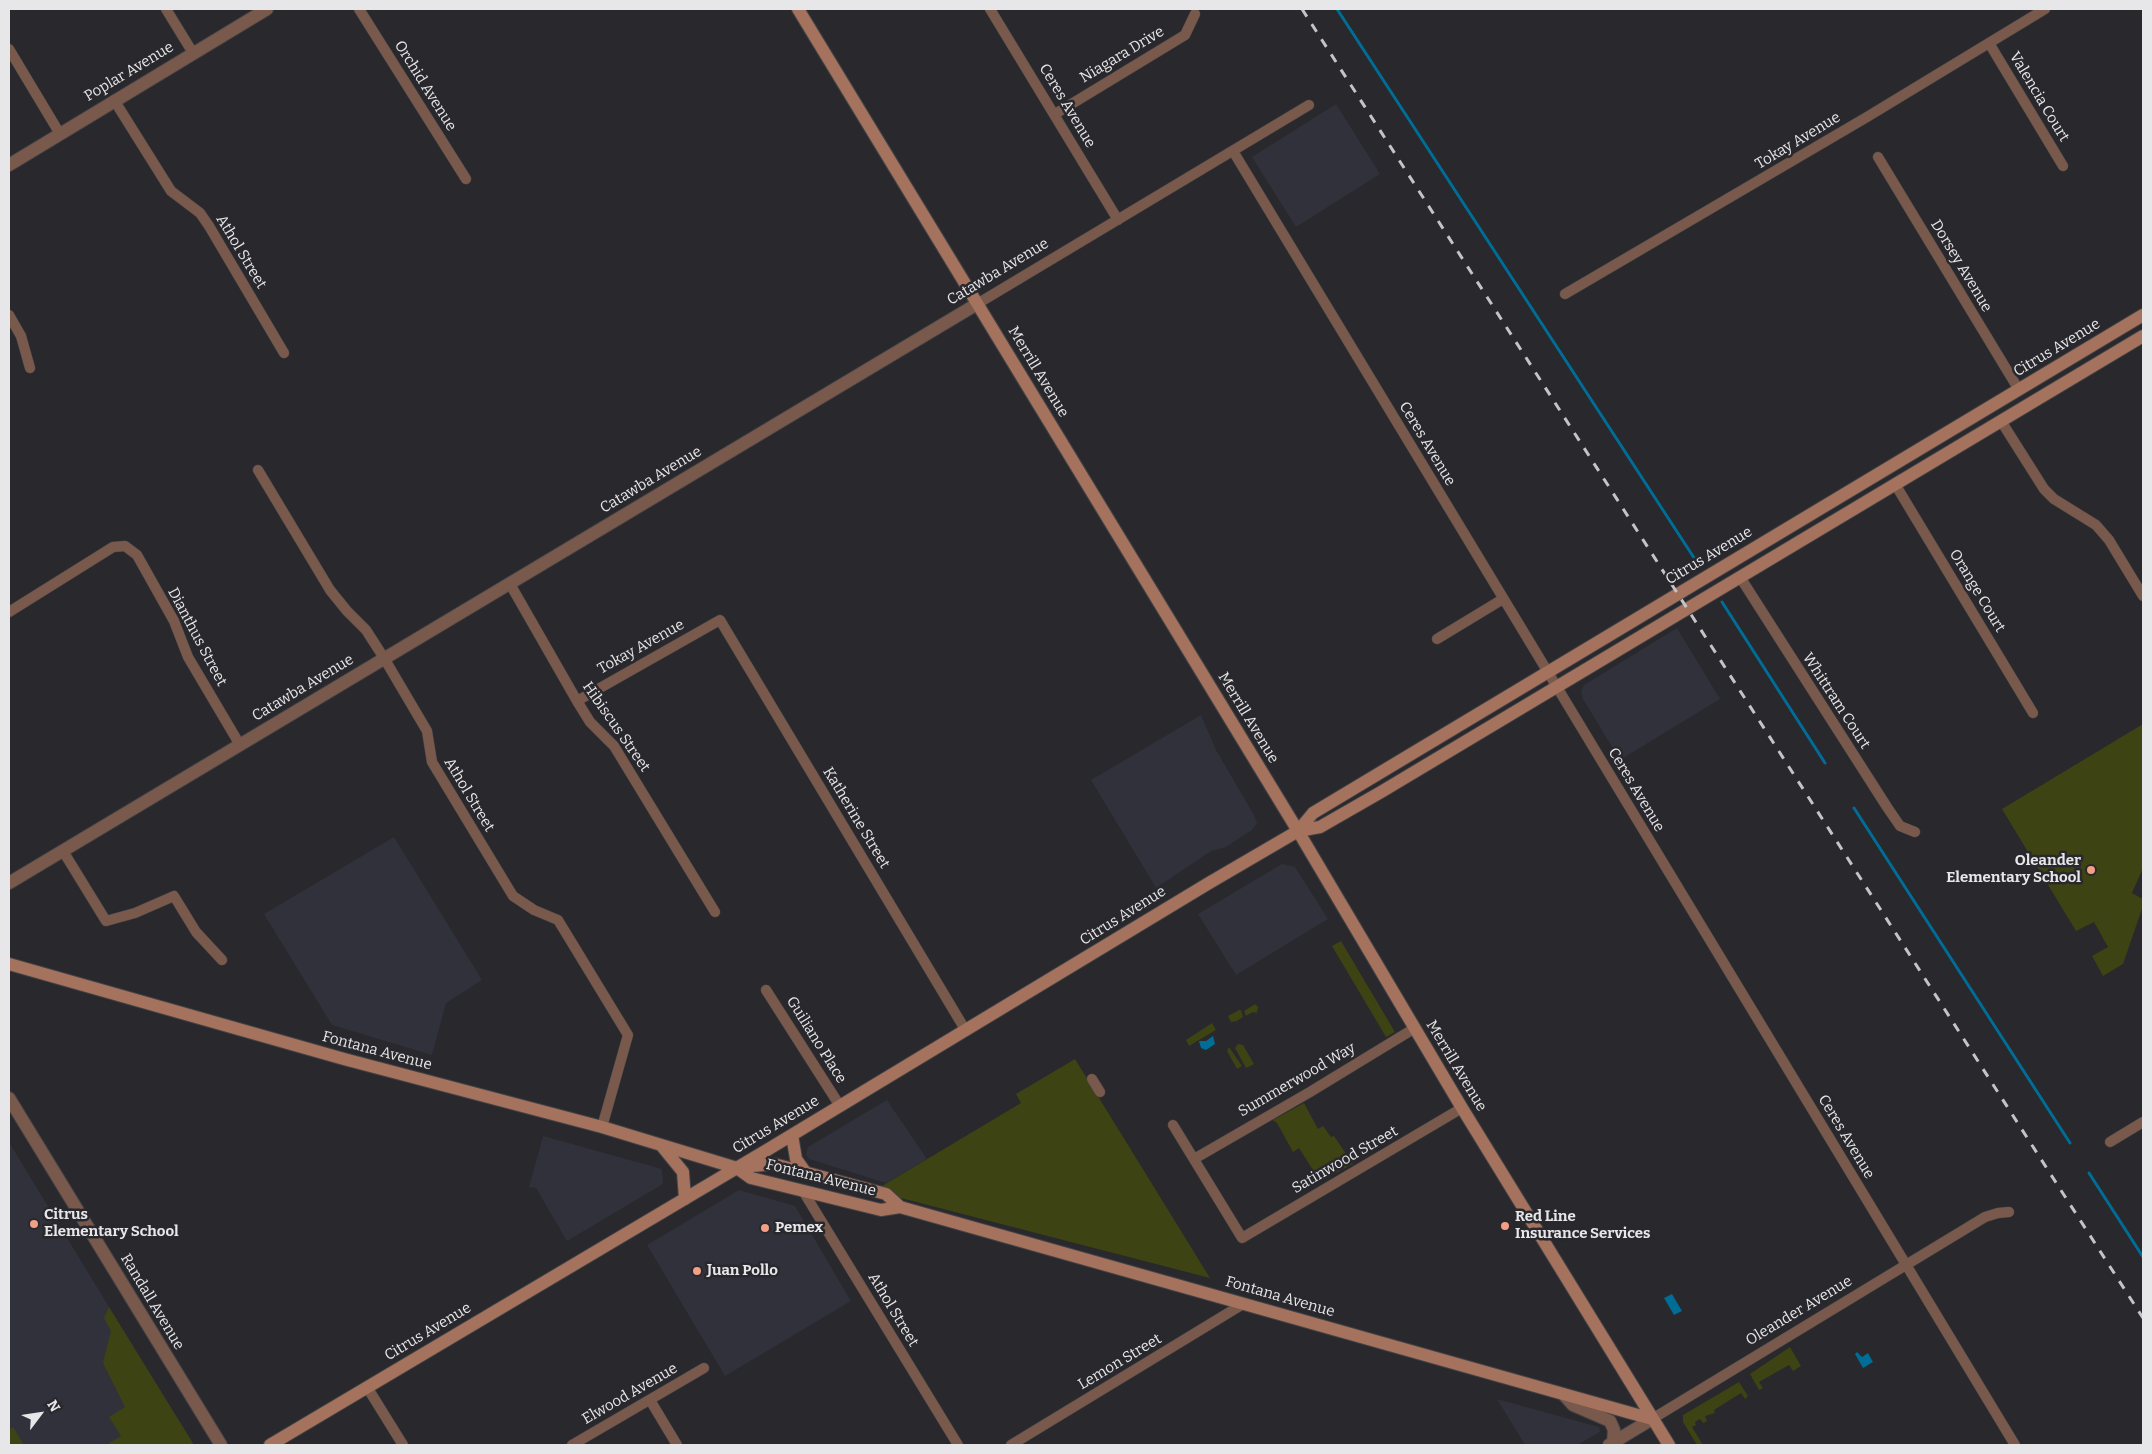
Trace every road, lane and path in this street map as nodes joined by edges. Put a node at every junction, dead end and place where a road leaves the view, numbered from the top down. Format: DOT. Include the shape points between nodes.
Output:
graph roads {
  1 [pos="166,9"];
  2 [pos="267,9"];
  3 [pos="359,9"];
  4 [pos="798,9"];
  5 [pos="990,9"];
  6 [pos="2045,9"];
  7 [pos="1195,14"];
  8 [pos="1989,43"];
  9 [pos="9,49"];
  10 [pos="192,52"];
  11 [pos="114,100"];
  12 [pos="1309,105"];
  13 [pos="1054,114"];
  14 [pos="60,134"];
  15 [pos="1233,151"];
  16 [pos="1878,158"];
  17 [pos="9,165"];
  18 [pos="2063,166"];
  19 [pos="466,179"];
  20 [pos="1118,220"];
  21 [pos="1565,294"];
  22 [pos="977,304"];
  23 [pos="9,315"];
  24 [pos="2143,315"];
  25 [pos="2143,336"];
  26 [pos="284,352"];
  27 [pos="30,368"];
  28 [pos="2019,390"];
  29 [pos="2001,421"];
  30 [pos="258,470"];
  31 [pos="1894,484"];
  32 [pos="1740,577"];
  33 [pos="510,584"];
  34 [pos="2143,596"];
  35 [pos="1503,599"];
  36 [pos="9,612"];
  37 [pos="720,620"];
  38 [pos="1436,639"];
  39 [pos="384,658"];
  40 [pos="1547,671"];
  41 [pos="1556,686"];
  42 [pos="576,701"];
  43 [pos="2033,713"];
  44 [pos="240,745"];
  45 [pos="1298,831"];
  46 [pos="1915,832"];
  47 [pos="63,850"];
  48 [pos="9,883"];
  49 [pos="715,912"];
  50 [pos="9,956"];
  51 [pos="222,960"];
  52 [pos="9,964"];
  53 [pos="27,969"];
  54 [pos="766,990"];
  55 [pos="1415,1028"];
  56 [pos="966,1031"];
  57 [pos="1092,1079"];
  58 [pos="1100,1092"];
  59 [pos="9,1098"];
  60 [pos="840,1106"];
  61 [pos="1462,1108"];
  62 [pos="2143,1122"];
  63 [pos="1173,1125"];
  64 [pos="602,1127"];
  65 [pos="792,1135"];
  66 [pos="2110,1142"];
  67 [pos="661,1145"];
  68 [pos="1194,1159"];
  69 [pos="737,1168"];
  70 [pos="806,1173"];
  71 [pos="803,1191"];
  72 [pos="685,1199"];
  73 [pos="900,1207"];
  74 [pos="2009,1212"];
  75 [pos="1905,1265"];
  76 [pos="1243,1304"];
  77 [pos="704,1368"];
  78 [pos="367,1387"];
  79 [pos="1563,1394"];
  80 [pos="650,1400"];
  81 [pos="1652,1419"];
  82 [pos="1611,1444"];
  83 [pos="221,1445"];
  84 [pos="270,1445"];
  85 [pos="402,1445"];
  86 [pos="572,1445"];
  87 [pos="677,1445"];
  88 [pos="958,1445"];
  89 [pos="1012,1445"];
  90 [pos="1669,1445"];
  91 [pos="2015,1445"];
  1 -- 10 [label="street"];
  2 -- 10 [label="street, Poplar Avenue"];
  3 -- 19 [label="street, Orchid Avenue"];
  4 -- 22 [label="main road, Merrill Avenue"];
  5 -- 13 [label="street, Ceres Avenue"];
  6 -- 8 [label="street, Tokay Avenue"];
  7 -- 13 [label="street, Niagara Drive" via="1185,35"];
  8 -- 18 [label="street, Valencia Court"];
  8 -- 21 [label="street, Tokay Avenue"];
  9 -- 14 [label="street"];
  10 -- 11 [label="street, Poplar Avenue"];
  11 -- 14 [label="street, Poplar Avenue"];
  11 -- 26 [label="street, Athol Street" via="171,191 200,213 209,226"];
  12 -- 15 [label="street, Catawba Avenue"];
  13 -- 20 [label="street, Ceres Avenue"];
  14 -- 17 [label="street, Poplar Avenue"];
  15 -- 20 [label="street, Catawba Avenue"];
  15 -- 35 [label="street, Ceres Avenue"];
  16 -- 28 [label="street, Dorsey Avenue"];
  20 -- 22 [label="street, Catawba Avenue"];
  22 -- 33 [label="street, Catawba Avenue"];
  22 -- 45 [label="main road, Merrill Avenue"];
  23 -- 27 [label="street" via="21,336"];
  24 -- 28 [label="main road, Citrus Avenue"];
  25 -- 29 [label="main road, Citrus Avenue"];
  28 -- 40 [label="main road, Citrus Avenue"];
  29 -- 31 [label="main road, Citrus Avenue"];
  29 -- 34 [label="street" via="2044,489 2096,526 2109,540"];
  30 -- 39 [label="street, Athol Street" via="330,590 366,630"];
  31 -- 32 [label="main road, Citrus Avenue"];
  31 -- 43 [label="street, Orange Court"];
  32 -- 41 [label="main road, Citrus Avenue"];
  32 -- 46 [label="street, Whittram Court" via="1900,826"];
  33 -- 39 [label="street, Catawba Avenue"];
  33 -- 42 [label="street, Hibiscus Street"];
  35 -- 38 [label="street"];
  35 -- 40 [label="street, Ceres Avenue"];
  36 -- 44 [label="street, Dianthus Street" via="113,548 125,546 137,555 174,621 188,657"];
  37 -- 42 [label="street, Tokay Avenue"];
  37 -- 56 [label="street, Katherine Street"];
  39 -- 44 [label="street, Catawba Avenue"];
  39 -- 64 [label="street, Athol Street" via="427,731 432,762 513,896 558,920 628,1035"];
  40 -- 41 [label="street, Ceres Avenue"];
  40 -- 45 [label="main road, Citrus Avenue" via="1312,813"];
  41 -- 45 [label="main road, Citrus Avenue" via="1351,810 1320,827"];
  41 -- 75 [label="street, Ceres Avenue"];
  42 -- 49 [label="street, Hibiscus Street" via="590,722 614,746"];
  44 -- 47 [label="street, Catawba Avenue"];
  45 -- 55 [label="main road, Merrill Avenue"];
  45 -- 56 [label="main road, Citrus Avenue"];
  47 -- 48 [label="street, Catawba Avenue"];
  47 -- 51 [label="street" via="106,921 174,896 196,932"];
  50 -- 53 [label="main road"];
  52 -- 53 [label="main road, Fontana Avenue"];
  53 -- 64 [label="main road, Fontana Avenue" via="344,1059"];
  54 -- 60 [label="street, Guiliano Place"];
  55 -- 61 [label="main road, Merrill Avenue"];
  55 -- 68 [label="street, Summerwood Way"];
  56 -- 60 [label="main road, Citrus Avenue"];
  57 -- 58 [label="street"];
  59 -- 83 [label="street, Randall Avenue"];
  60 -- 65 [label="main road, Citrus Avenue"];
  61 -- 68 [label="street, Satinwood Street" via="1242,1238"];
  61 -- 81 [label="main road, Merrill Avenue"];
  62 -- 66 [label="street"];
  63 -- 68 [label="street"];
  64 -- 67 [label="main road, Fontana Avenue"];
  65 -- 69 [label="main road, Citrus Avenue"];
  65 -- 70 [label="main road" via="796,1159"];
  67 -- 69 [label="main road, Fontana Avenue"];
  67 -- 72 [label="main road" via="683,1172"];
  69 -- 70 [label="main road, Fontana Avenue" via="774,1164"];
  69 -- 71 [label="main road, Fontana Avenue" via="750,1178"];
  69 -- 72 [label="main road, Citrus Avenue"];
  70 -- 73 [label="main road, Fontana Avenue" via="886,1194"];
  71 -- 73 [label="main road, Fontana Avenue" via="881,1210"];
  71 -- 88 [label="street, Athol Street"];
  72 -- 78 [label="main road, Citrus Avenue"];
  73 -- 76 [label="main road, Fontana Avenue"];
  74 -- 75 [label="street, Oleander Avenue" via="1985,1217"];
  75 -- 81 [label="street, Oleander Avenue"];
  75 -- 91 [label="street, Ceres Avenue"];
  76 -- 79 [label="main road, Fontana Avenue"];
  76 -- 89 [label="street, Lemon Street"];
  77 -- 80 [label="street, Elwood Avenue"];
  78 -- 84 [label="main road, Citrus Avenue"];
  78 -- 85 [label="street"];
  79 -- 81 [label="main road, Fontana Avenue"];
  79 -- 82 [label="street" via="1573,1405 1610,1421 1614,1430"];
  80 -- 86 [label="street, Elwood Avenue"];
  80 -- 87 [label="street"];
  81 -- 82 [label="street, Oleander Avenue"];
  81 -- 90 [label="main road, Merrill Avenue"];
}
